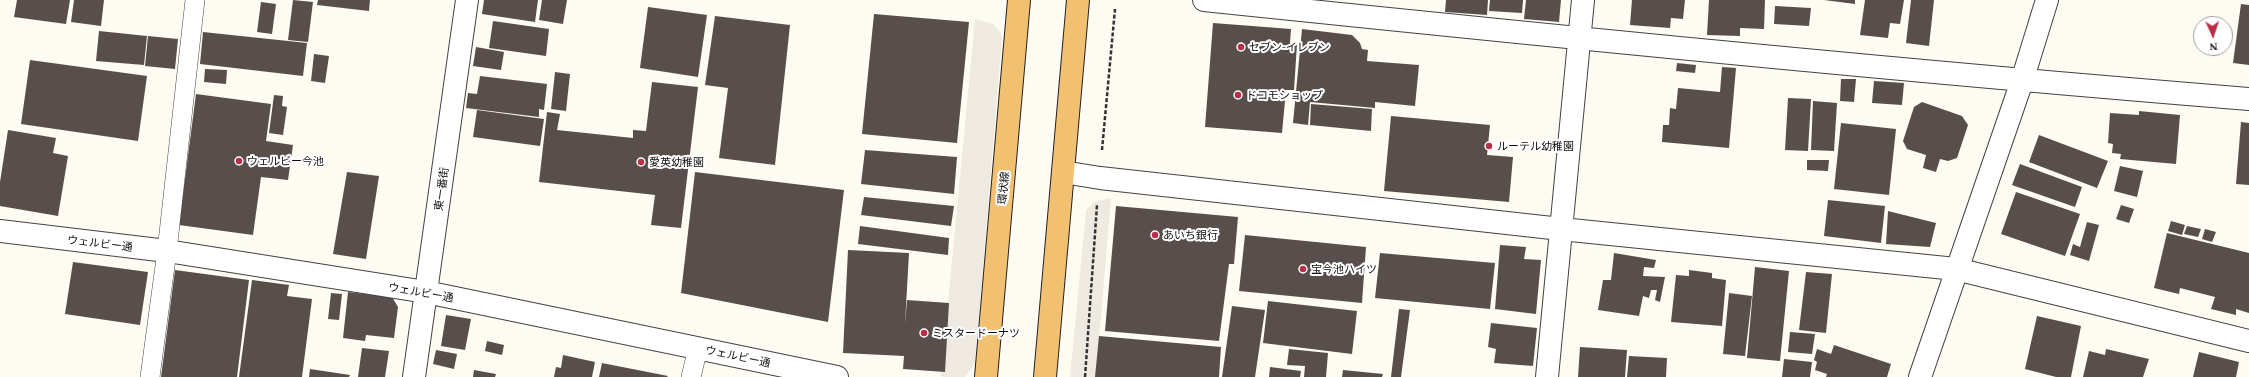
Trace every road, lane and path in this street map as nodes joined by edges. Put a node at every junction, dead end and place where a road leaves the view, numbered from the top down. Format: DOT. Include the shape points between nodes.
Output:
graph roads {
  1 [pos="195,0"];
  2 [pos="467,0"];
  3 [pos="1018,0"];
  4 [pos="1078,0"];
  5 [pos="1204,0"];
  6 [pos="1583,0"];
  7 [pos="2047,0"];
  8 [pos="1115,9"];
  9 [pos="1579,38"];
  10 [pos="2022,81"];
  11 [pos="2249,99"];
  12 [pos="1102,154"];
  13 [pos="1063,172"];
  14 [pos="1098,201"];
  15 [pos="1561,229"];
  16 [pos="0,231"];
  17 [pos="167,251"];
  18 [pos="1956,269"];
  19 [pos="426,292"];
  20 [pos="2249,341"];
  21 [pos="698,348"];
  22 [pos="150,377"];
  23 [pos="414,377"];
  24 [pos="691,377"];
  25 [pos="837,377"];
  26 [pos="986,377"];
  27 [pos="1045,377"];
  28 [pos="1084,377"];
  29 [pos="1547,377"];
  30 [pos="1920,377"];
  1 -- 17 [label="lane"];
  2 -- 19 [label="street, 東一番街"];
  3 -- 26 [label="main road, 環状線"];
  4 -- 13 [label="main road"];
  5 -- 9 [label="street"];
  6 -- 9 [label="street"];
  7 -- 10 [label="street"];
  8 -- 12 [label="path"];
  9 -- 10 [label="street"];
  9 -- 15 [label="street"];
  10 -- 11 [label="street"];
  10 -- 18 [label="street"];
  13 -- 15 [label="street"];
  13 -- 27 [label="main road"];
  14 -- 28 [label="path"];
  15 -- 18 [label="street"];
  15 -- 29 [label="street"];
  16 -- 17 [label="street, ウェルビー通"];
  17 -- 19 [label="street, ウェルビー通"];
  17 -- 22 [label="lane"];
  18 -- 20 [label="street"];
  18 -- 30 [label="street"];
  19 -- 21 [label="street, ウェルビー通"];
  19 -- 23 [label="street, 東一番街"];
  21 -- 24 [label="lane"];
  21 -- 25 [label="street, ウェルビー通"];
}
